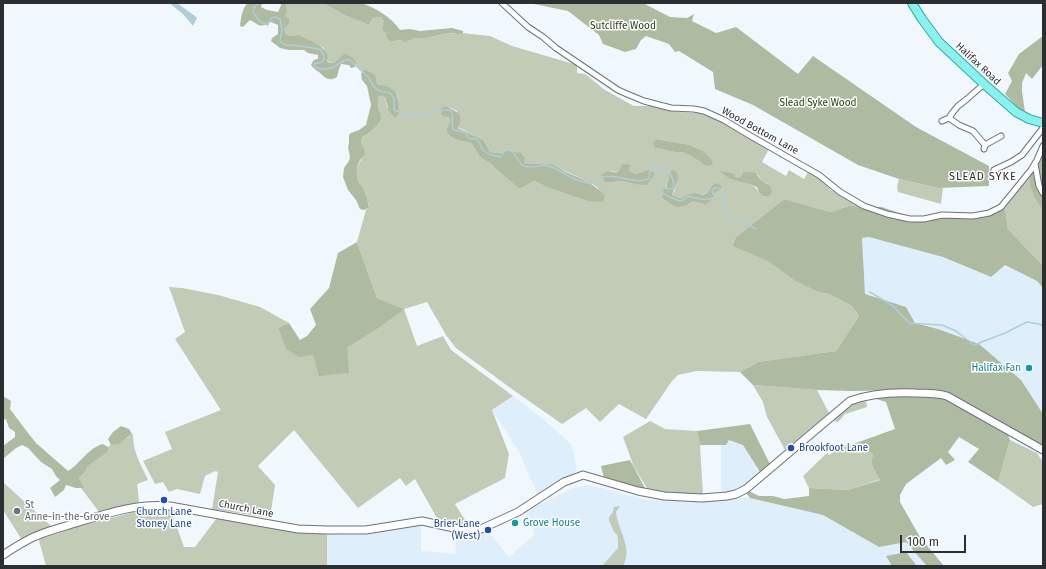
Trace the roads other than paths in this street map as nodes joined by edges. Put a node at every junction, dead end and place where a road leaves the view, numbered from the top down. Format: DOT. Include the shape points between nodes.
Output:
graph roads {
  1 [pos="502,3"];
  2 [pos="912,3"];
  3 [pos="984,84"];
  4 [pos="950,118"];
  5 [pos="942,121"];
  6 [pos="1043,123"];
  7 [pos="1043,128"];
  8 [pos="1001,136"];
  9 [pos="1043,146"];
  10 [pos="1035,163"];
  11 [pos="994,170"];
  12 [pos="1043,193"];
  13 [pos="1043,450"];
  14 [pos="3,555"];
  1 -- 10 [label="street, Wood Bottom Lane" via="528,27 618,90 644,101 671,108 704,111 724,120 803,166 864,206 887,214 924,219 942,215 974,216 989,213 1001,208"];
  2 -- 3 [label="main road, Halifax Road" via="939,42"];
  3 -- 4 [label="street" via="958,106"];
  3 -- 6 [label="main road, Halifax Road" via="1016,112"];
  4 -- 5 [label="street"];
  4 -- 8 [label="street" via="959,126 973,131 984,147"];
  7 -- 11 [label="street" via="1022,155"];
  9 -- 10 [label="street"];
  10 -- 12 [label="street" via="1039,186"];
  13 -- 14 [label="street, Church Lane" via="947,396 893,392 861,396 850,401 746,489 727,496 664,496 583,475 564,482 518,512 472,532 422,521 366,530 298,529 170,506 143,506 113,512 41,534"];
}
